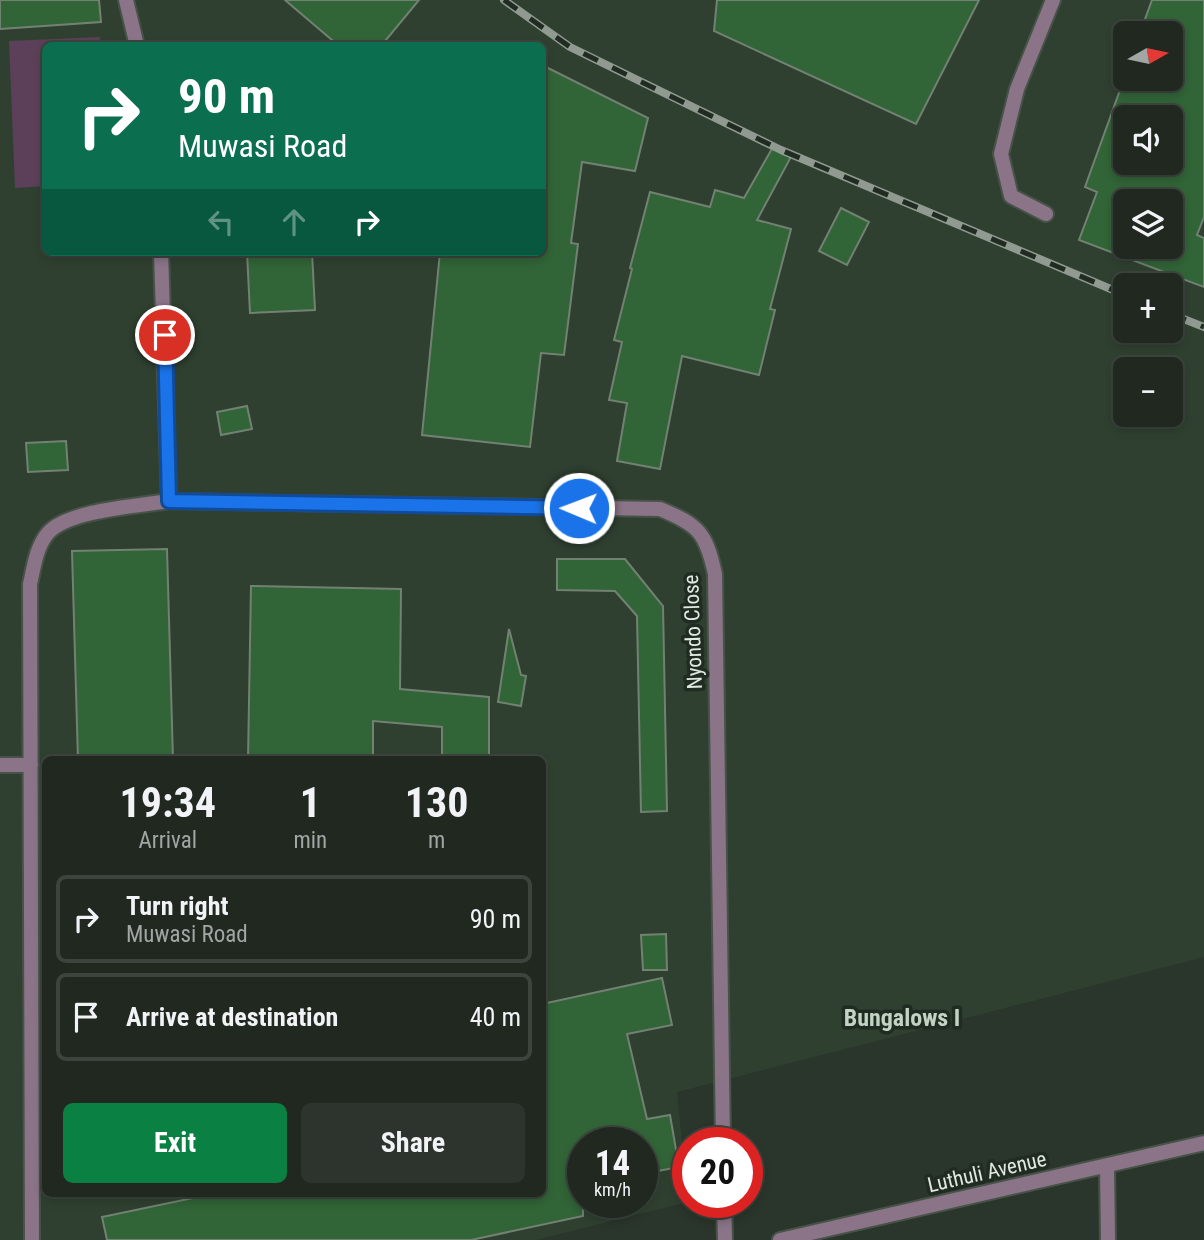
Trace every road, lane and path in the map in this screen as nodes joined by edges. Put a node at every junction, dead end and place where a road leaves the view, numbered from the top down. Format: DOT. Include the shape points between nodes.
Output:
graph roads {
  1 [pos="126,0"];
  2 [pos="1053,0"];
  3 [pos="136,42"];
  4 [pos="1046,214"];
  5 [pos="162,256"];
  6 [pos="169,501"];
  7 [pos="0,765"];
  8 [pos="31,765"];
  9 [pos="723,1127"];
  10 [pos="1204,1143"];
  11 [pos="1107,1166"];
  12 [pos="724,1218"];
  13 [pos="32,1240"];
  14 [pos="725,1240"];
  15 [pos="780,1240"];
  16 [pos="1108,1240"];
  1 -- 3 [label="street"];
  2 -- 4 [label="street" via="1017,89 1000,154 1011,196"];
  5 -- 6 [label="street"];
  6 -- 8 [label="street, Nyondo Close" via="72,519 49,532 37,552 30,584"];
  6 -- 9 [label="street, Nyondo Close" via="660,509 700,532 715,574"];
  7 -- 8 [label="street"];
  8 -- 13 [label="street, Nyondo Close"];
  10 -- 11 [label="street, Luthuli Avenue"];
  11 -- 15 [label="street, Luthuli Avenue"];
  11 -- 16 [label="street"];
  12 -- 14 [label="street"];
}
